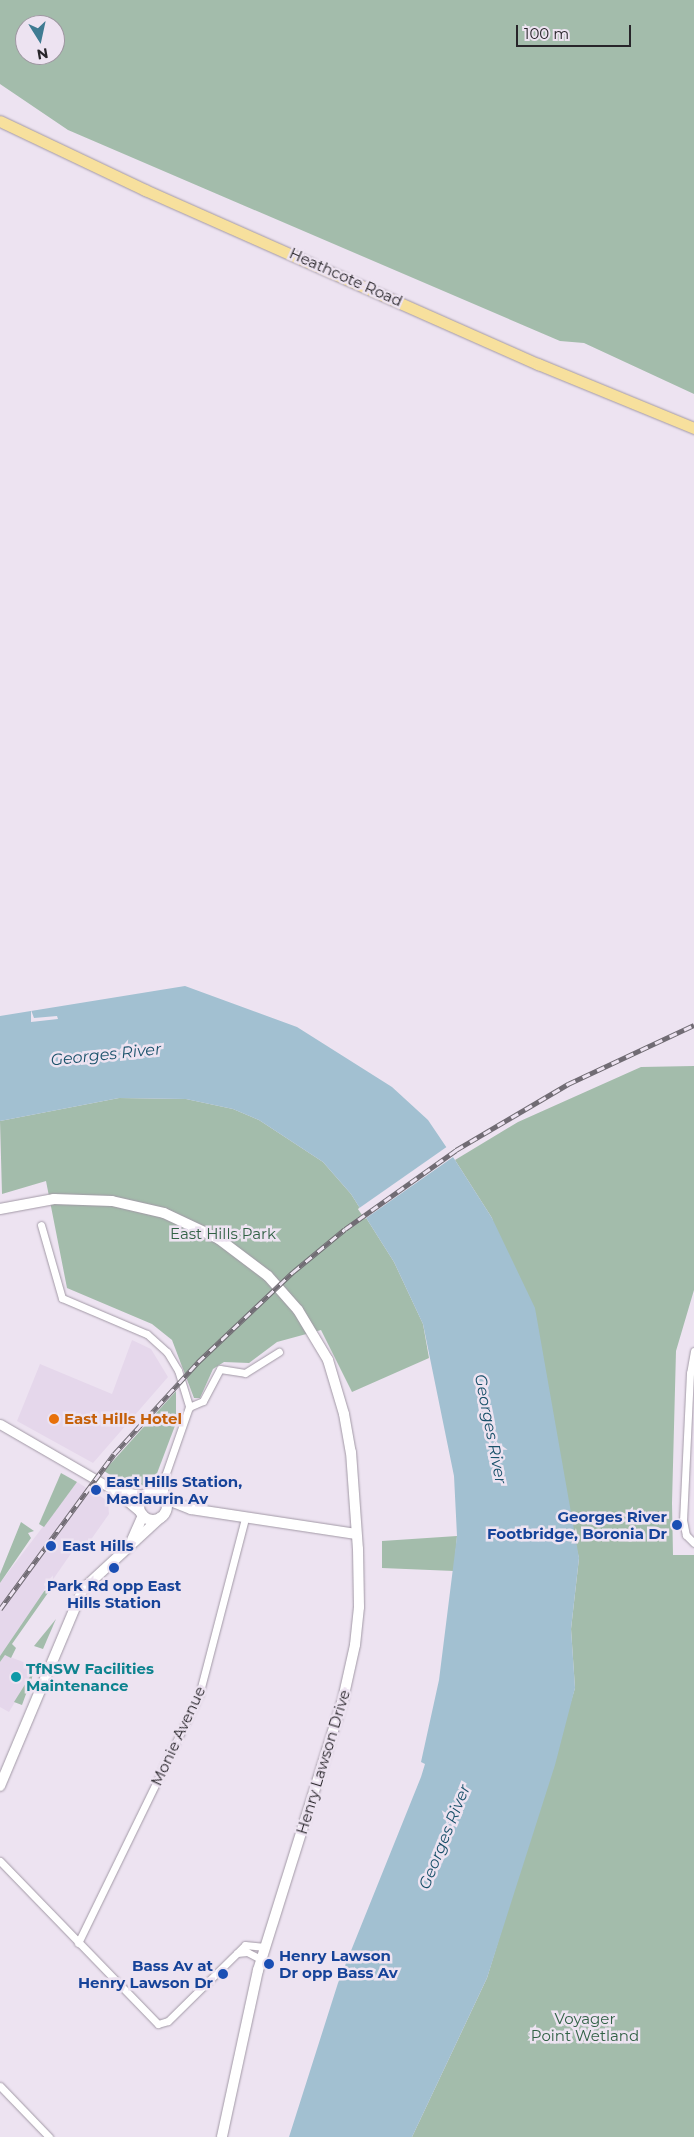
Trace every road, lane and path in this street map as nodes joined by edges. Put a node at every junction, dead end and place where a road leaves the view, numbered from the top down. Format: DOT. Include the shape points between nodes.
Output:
graph roads {
  1 [pos="0,121"];
  2 [pos="694,428"];
  3 [pos="0,1209"];
  4 [pos="41,1224"];
  5 [pos="694,1351"];
  6 [pos="279,1352"];
  7 [pos="691,1402"];
  8 [pos="189,1407"];
  9 [pos="0,1424"];
  10 [pos="165,1476"];
  11 [pos="114,1490"];
  12 [pos="146,1494"];
  13 [pos="165,1498"];
  14 [pos="191,1509"];
  15 [pos="142,1514"];
  16 [pos="162,1517"];
  17 [pos="246,1518"];
  18 [pos="356,1534"];
  19 [pos="693,1543"];
  20 [pos="124,1550"];
  21 [pos="0,1786"];
  22 [pos="0,1862"];
  23 [pos="78,1943"];
  24 [pos="264,1947"];
  25 [pos="237,1953"];
  26 [pos="261,1959"];
  27 [pos="0,2086"];
  28 [pos="49,2137"];
  29 [pos="222,2137"];
  1 -- 2 [label="main road, Heathcote Road" via="145,190 538,364"];
  3 -- 18 [label="main road, Henry Lawson Drive" via="45,1200 93,1199 143,1207 183,1220 228,1245 268,1276 288,1298 324,1350 335,1381 349,1440"];
  4 -- 8 [label="street" via="62,1298 156,1340 174,1361"];
  5 -- 7 [label="street"];
  6 -- 8 [label="street" via="249,1372 225,1368 217,1371 203,1401"];
  7 -- 19 [label="street" via="683,1526"];
  8 -- 10 [label="street"];
  9 -- 11 [label="street"];
  10 -- 12 [label="street"];
  10 -- 13 [label="street"];
  11 -- 12 [label="street"];
  11 -- 15 [label="street"];
  12 -- 13 [label="main road" via="157,1492"];
  12 -- 15 [label="main road" via="139,1504"];
  13 -- 14 [label="main road"];
  13 -- 16 [label="main road"];
  14 -- 16 [label="main road"];
  14 -- 17 [label="main road"];
  15 -- 16 [label="main road" via="151,1520"];
  15 -- 20 [label="main road" via="136,1536"];
  16 -- 20 [label="main road"];
  17 -- 18 [label="main road"];
  17 -- 23 [label="street, Monie Avenue" via="199,1695"];
  18 -- 24 [label="main road, Henry Lawson Drive" via="359,1607 348,1680"];
  20 -- 21 [label="main road" via="83,1589"];
  22 -- 23 [label="street"];
  23 -- 25 [label="street" via="152,2020 161,2024 168,2021"];
  24 -- 25 [label="street" via="249,1944"];
  24 -- 26 [label="main road, Henry Lawson Drive"];
  25 -- 26 [label="street" via="247,1952"];
  26 -- 29 [label="main road, Henry Lawson Drive"];
  27 -- 28 [label="street"];
}
